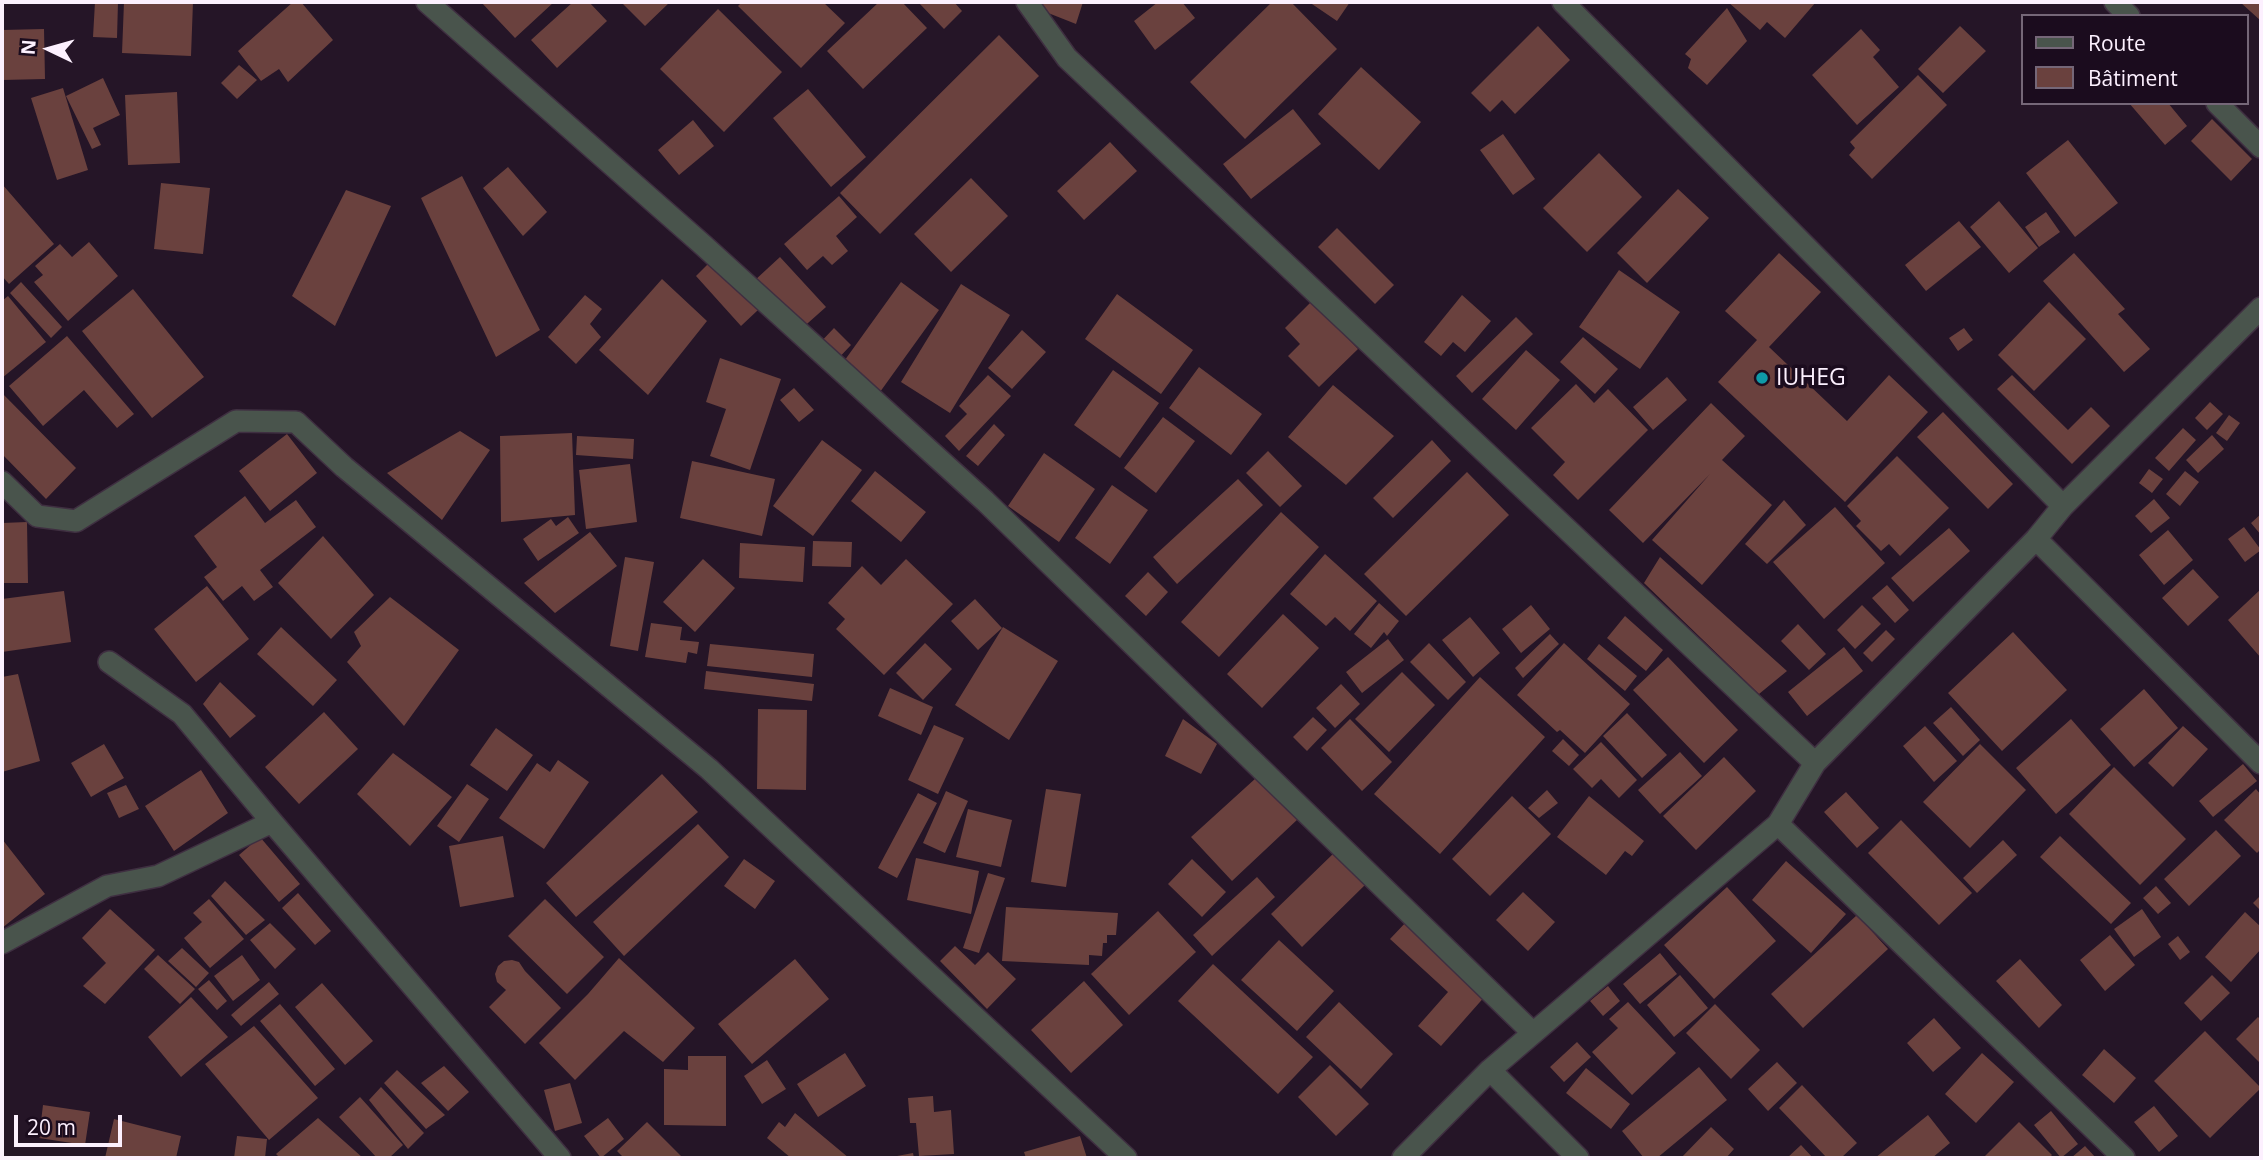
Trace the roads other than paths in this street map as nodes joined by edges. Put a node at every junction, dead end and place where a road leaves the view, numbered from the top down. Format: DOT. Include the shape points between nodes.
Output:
graph roads {
  1 [pos="427,2"];
  2 [pos="1027,2"];
  3 [pos="1563,2"];
  4 [pos="2219,105"];
  5 [pos="2261,147"];
  6 [pos="2261,308"];
  7 [pos="2,482"];
  8 [pos="2063,506"];
  9 [pos="2036,539"];
  10 [pos="109,662"];
  11 [pos="1815,763"];
  12 [pos="2261,763"];
  13 [pos="272,822"];
  14 [pos="1778,824"];
  15 [pos="2,943"];
  16 [pos="1533,1033"];
  17 [pos="1490,1070"];
  18 [pos="560,1158"];
  19 [pos="1126,1158"];
  20 [pos="1403,1158"];
  21 [pos="1578,1158"];
  22 [pos="2123,1158"];
  1 -- 16 [label="street" via="985,500"];
  2 -- 11 [label="street" via="1067,58"];
  3 -- 8 [label="street"];
  4 -- 5 [label="street"];
  6 -- 8 [label="street"];
  7 -- 19 [label="street" via="37,516 76,521 236,421 296,422 344,467 709,769"];
  8 -- 9 [label="street"];
  9 -- 11 [label="street"];
  9 -- 12 [label="street"];
  10 -- 13 [label="street" via="182,715"];
  11 -- 14 [label="street"];
  13 -- 15 [label="street" via="158,876 107,886"];
  13 -- 18 [label="street"];
  14 -- 16 [label="street"];
  14 -- 22 [label="street"];
  16 -- 17 [label="street"];
  17 -- 20 [label="street"];
  17 -- 21 [label="street"];
}
